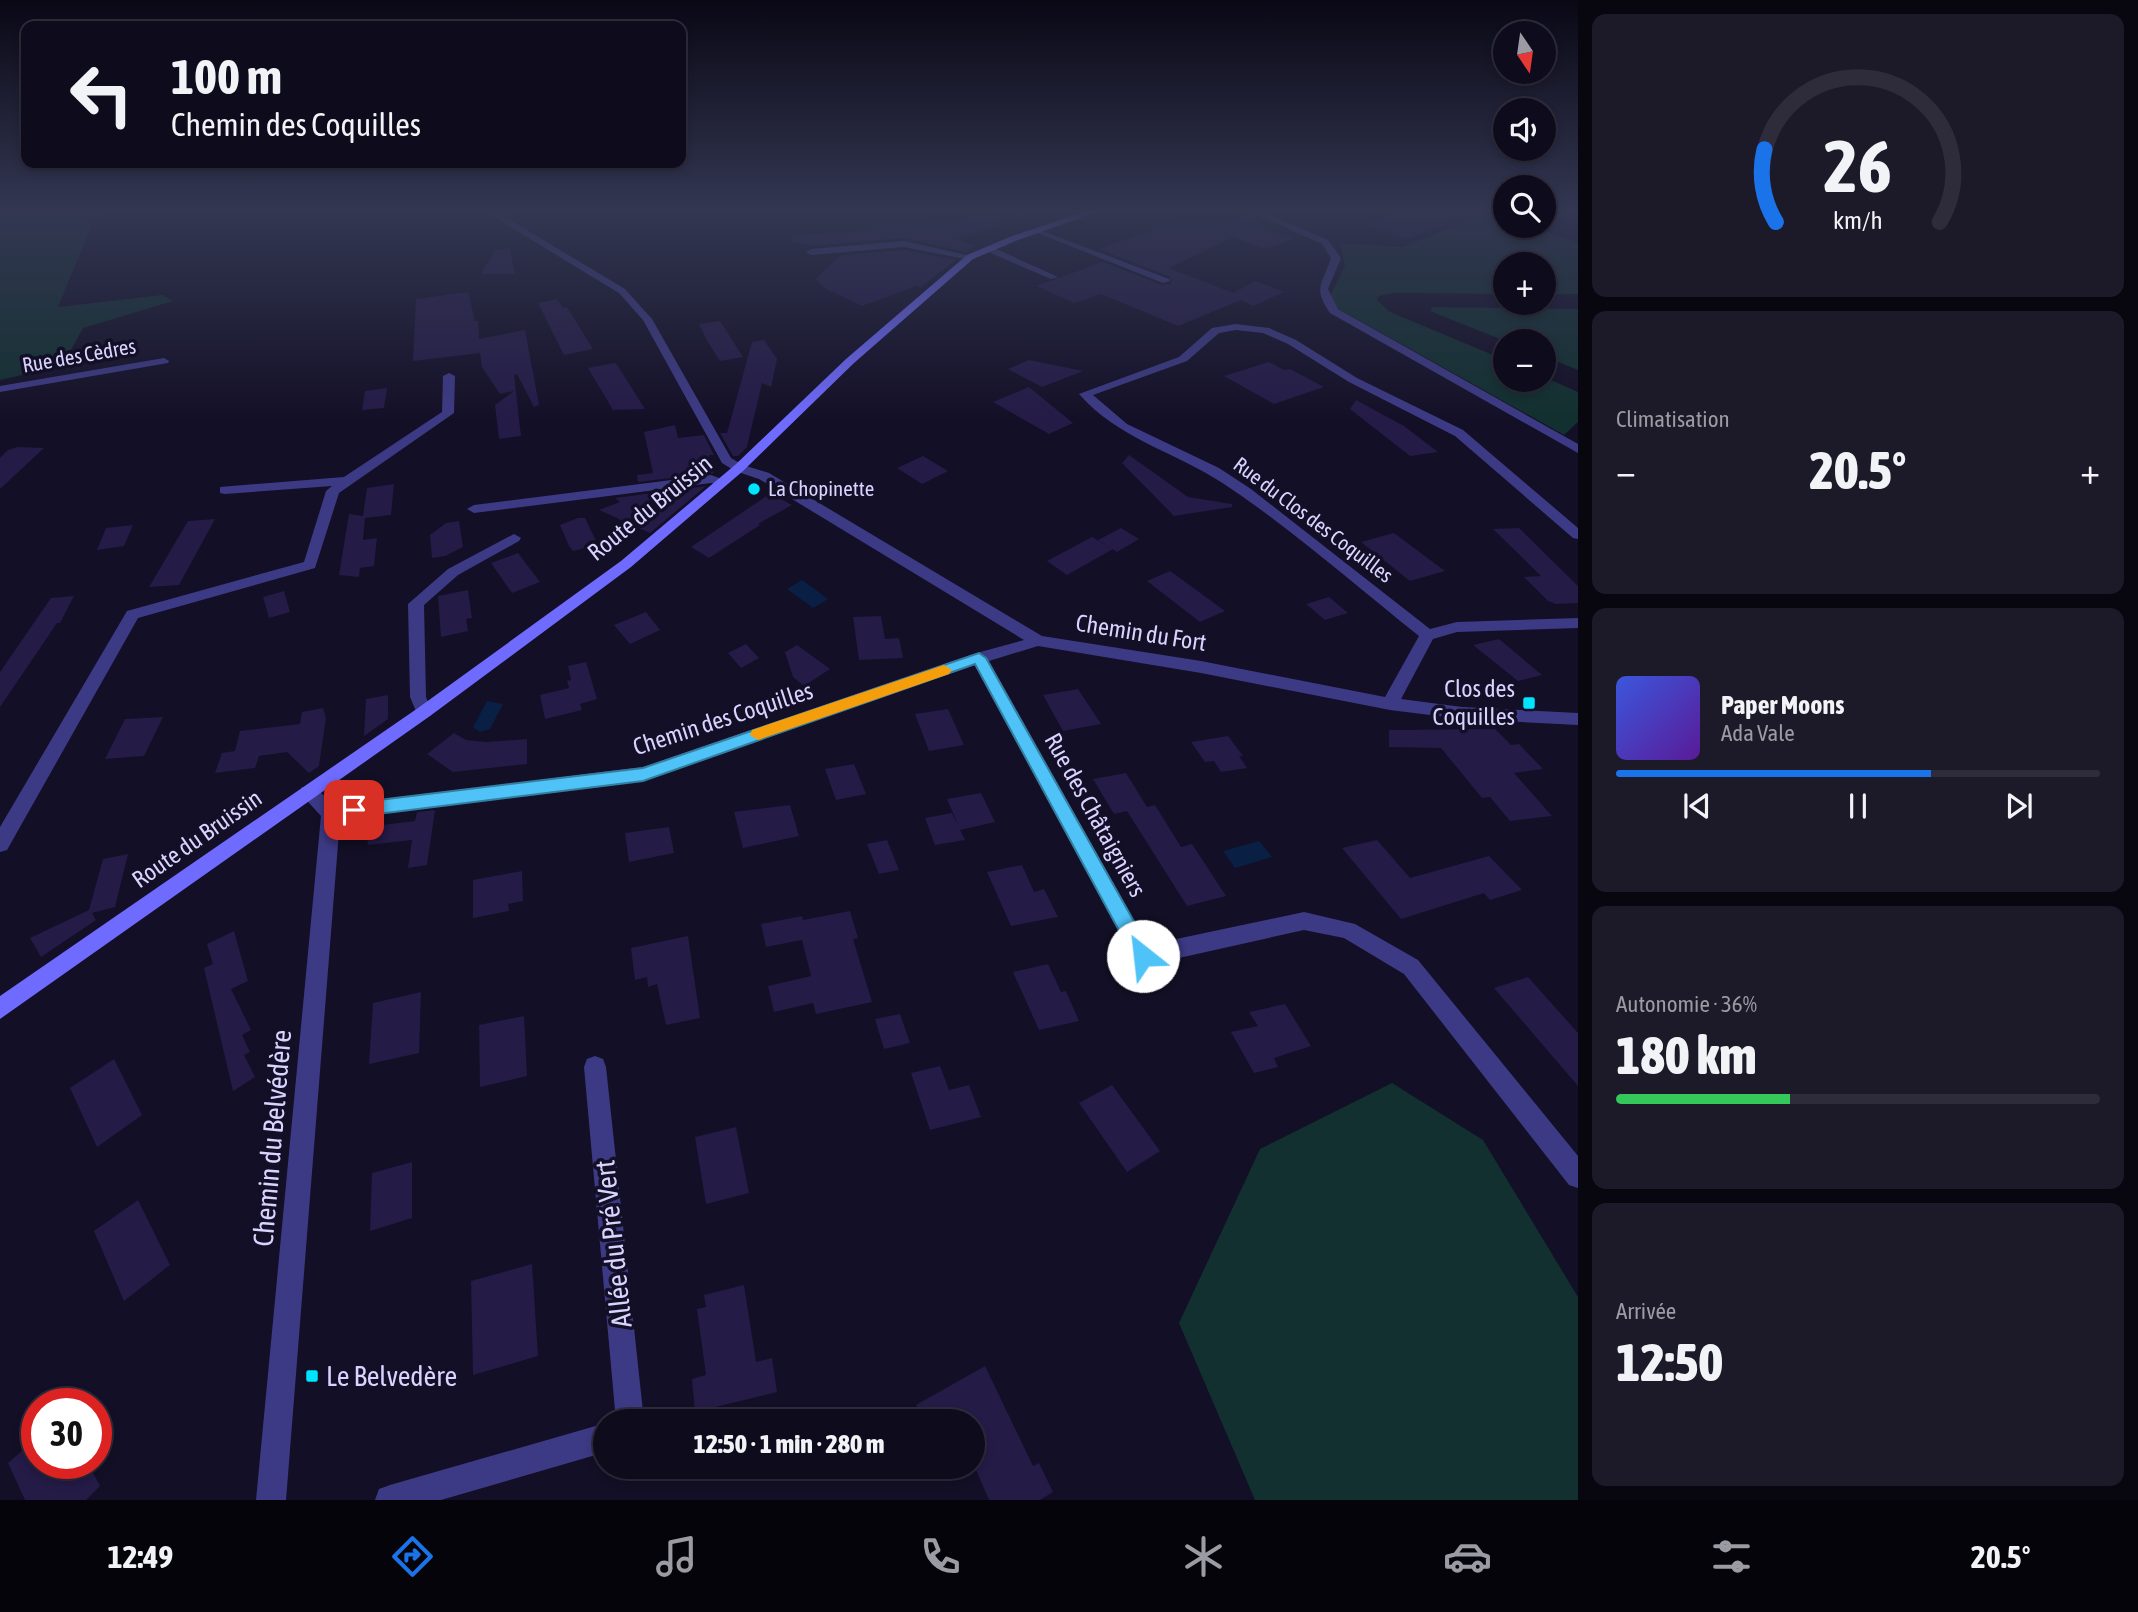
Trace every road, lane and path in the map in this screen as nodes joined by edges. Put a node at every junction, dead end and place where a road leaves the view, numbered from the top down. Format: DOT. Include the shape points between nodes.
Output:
graph roads {
  1 [pos="605,281"];
  2 [pos="942,281"];
  3 [pos="1326,281"];
  4 [pos="164,361"];
  5 [pos="449,376"];
  6 [pos="0,389"];
  7 [pos="1578,449"];
  8 [pos="739,468"];
  9 [pos="348,481"];
  10 [pos="724,482"];
  11 [pos="225,490"];
  12 [pos="474,509"];
  13 [pos="1578,534"];
  14 [pos="514,538"];
  15 [pos="1578,623"];
  16 [pos="1427,635"];
  17 [pos="1038,640"];
  18 [pos="979,658"];
  19 [pos="1390,704"];
  20 [pos="424,712"];
  21 [pos="1578,719"];
  22 [pos="308,792"];
  23 [pos="331,813"];
  24 [pos="0,844"];
  25 [pos="0,1009"];
  26 [pos="595,1067"];
  27 [pos="1578,1176"];
  28 [pos="629,1409"];
  29 [pos="593,1441"];
  30 [pos="271,1500"];
  31 [pos="390,1500"];
  1 -- 8 [label="street" via="622,291 646,319 726,460"];
  2 -- 8 [label="street, Route du Bruissin" via="849,361"];
  3 -- 7 [label="street" via="1324,300 1334,312"];
  4 -- 6 [label="street, Rue des Cèdres"];
  5 -- 9 [label="street" via="448,413"];
  8 -- 10 [label="street, Route du Bruissin"];
  8 -- 17 [label="street, Chemin du Fort" via="775,483"];
  9 -- 11 [label="street"];
  9 -- 24 [label="street" via="333,491 310,565 132,615"];
  10 -- 12 [label="street" via="711,479"];
  10 -- 20 [label="street, Route du Bruissin" via="626,564"];
  13 -- 16 [label="street, Rue du Clos des Coquilles" via="1459,433 1265,330 1216,330 1183,359 1086,394 1123,427 1214,471 1246,492"];
  14 -- 20 [label="street" via="453,572 416,604 418,697"];
  15 -- 16 [label="street" via="1457,627"];
  16 -- 19 [label="street"];
  17 -- 18 [label="street, Chemin des Coquilles"];
  17 -- 19 [label="street, Chemin du Fort"];
  18 -- 23 [label="street, Chemin des Coquilles" via="643,774"];
  18 -- 27 [label="street, Rue des Châtaigniers" via="1143,956 1304,921 1348,930 1411,967"];
  19 -- 21 [label="street, Chemin du Fort"];
  20 -- 22 [label="street, Route du Bruissin"];
  22 -- 23 [label="street"];
  22 -- 25 [label="street, Route du Bruissin"];
  23 -- 30 [label="street, Chemin du Belvédère"];
  26 -- 28 [label="street, Allée du Pré Vert"];
  29 -- 31 [label="street"];
}
